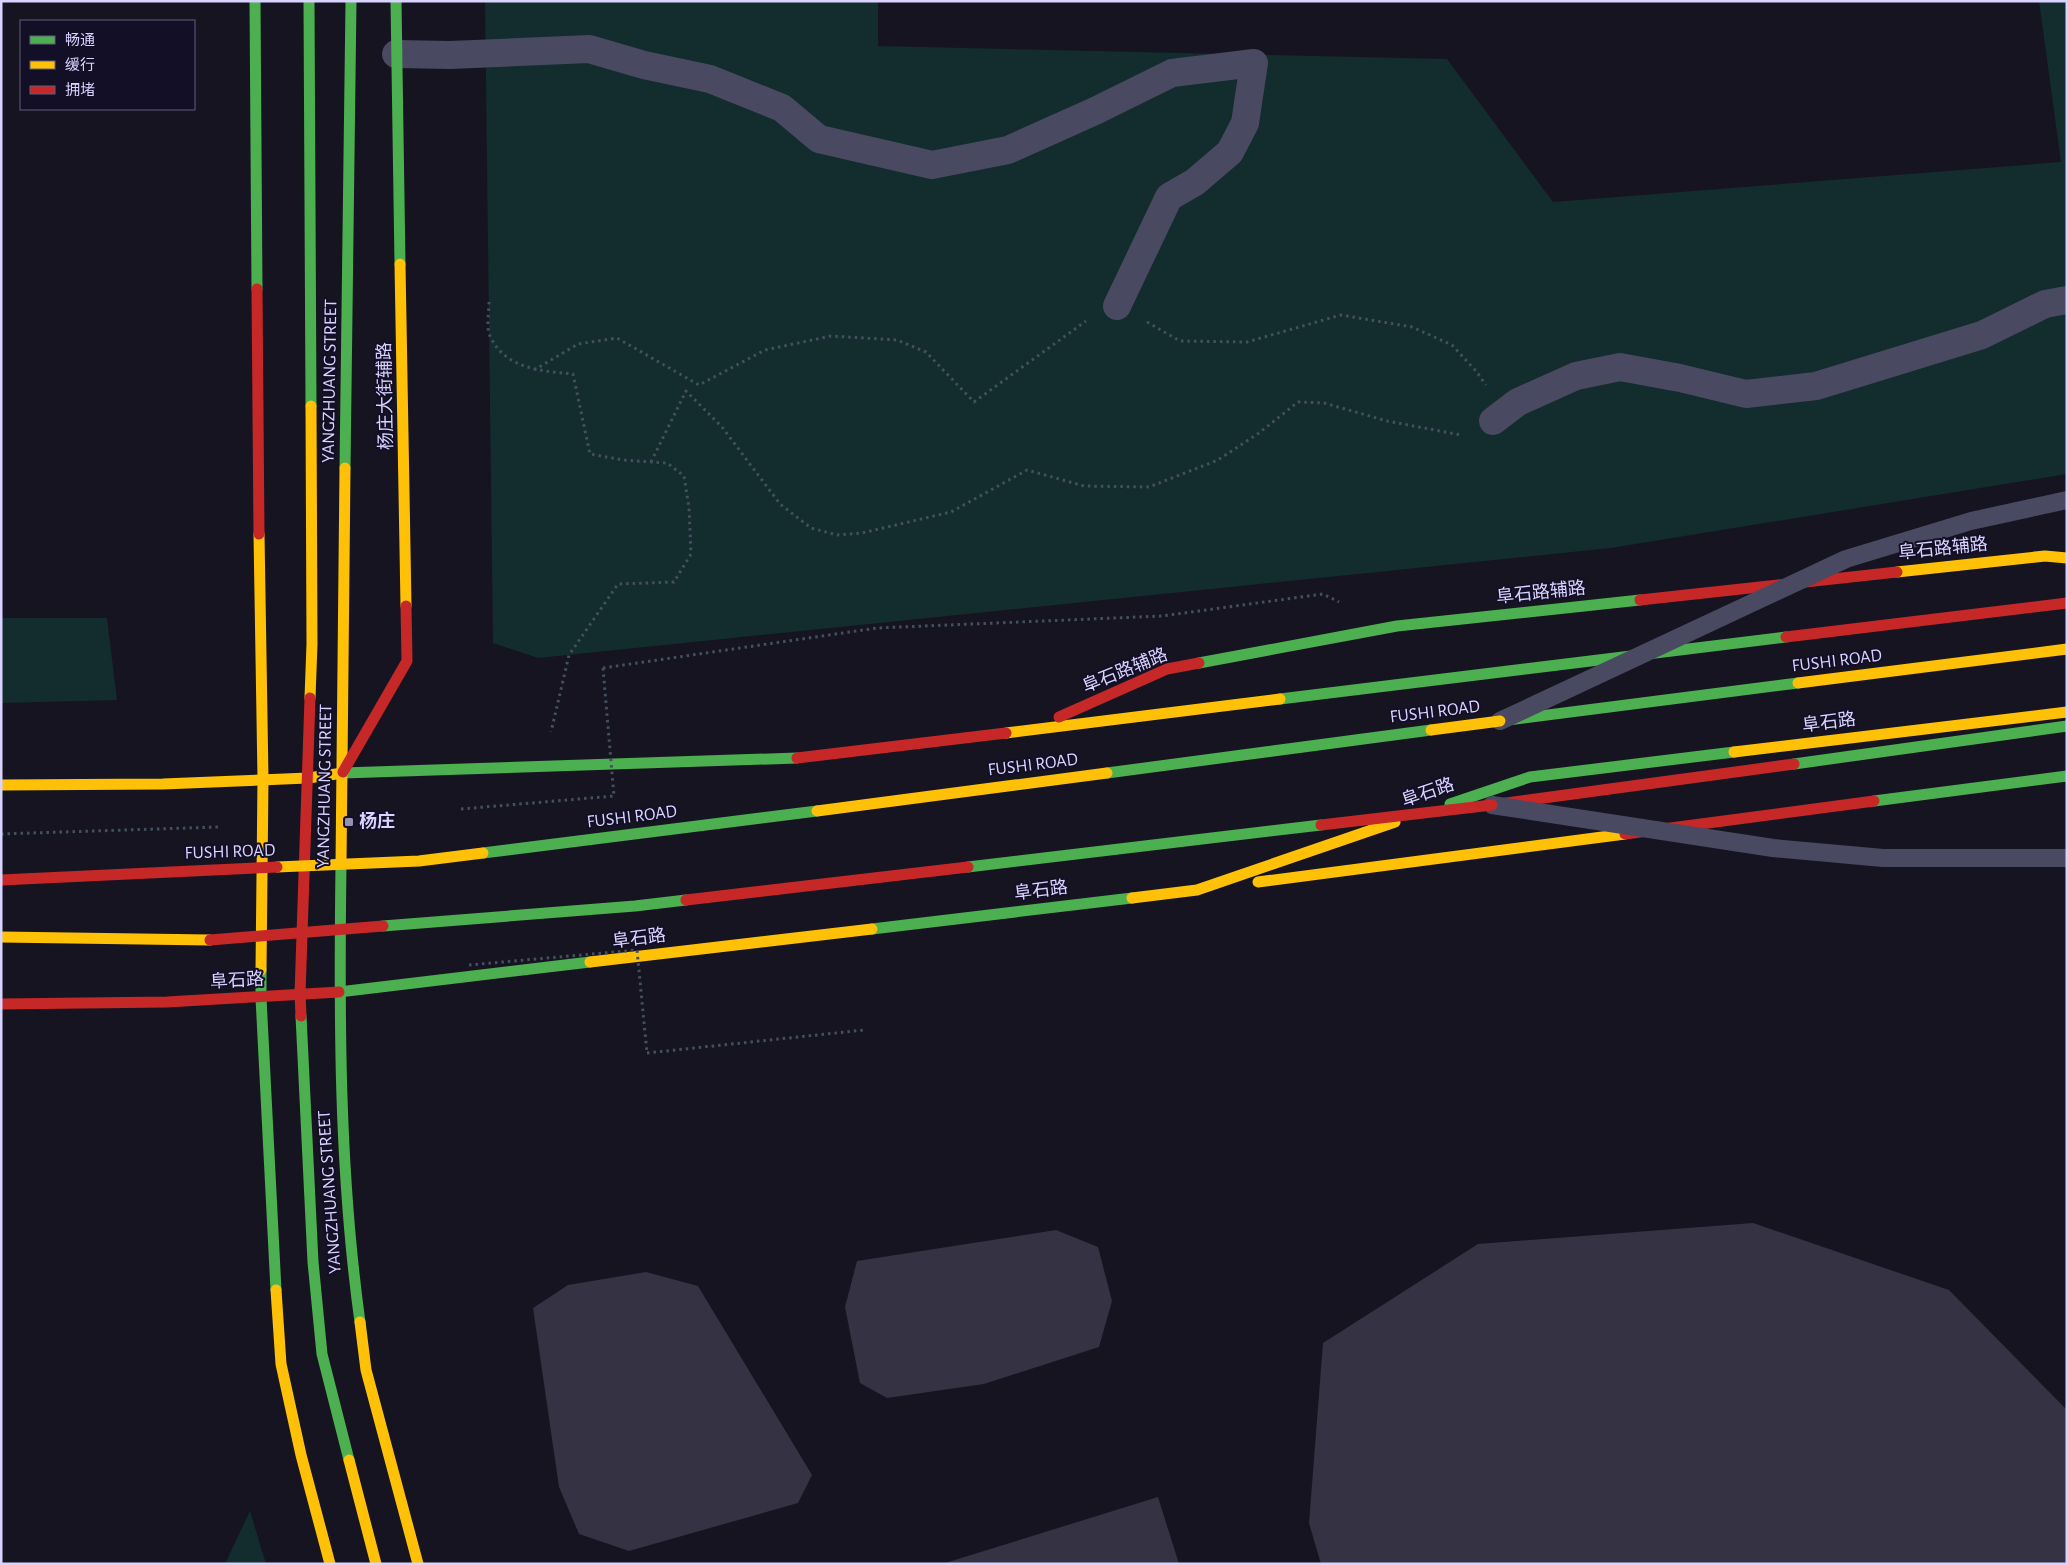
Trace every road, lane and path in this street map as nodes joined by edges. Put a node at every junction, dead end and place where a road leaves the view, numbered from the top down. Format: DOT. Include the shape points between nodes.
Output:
graph roads {
  1 [pos="256,1"];
  2 [pos="309,1"];
  3 [pos="351,1"];
  4 [pos="396,1"];
  5 [pos="396,54"];
  6 [pos="2067,300"];
  7 [pos="489,302"];
  8 [pos="1117,306"];
  9 [pos="534,370"];
  10 [pos="1493,421"];
  11 [pos="651,462"];
  12 [pos="2067,500"];
  13 [pos="2067,558"];
  14 [pos="1323,594"];
  15 [pos="2067,602"];
  16 [pos="2067,649"];
  17 [pos="2067,712"];
  18 [pos="1500,722"];
  19 [pos="2067,726"];
  20 [pos="1033,728"];
  21 [pos="542,766"];
  22 [pos="343,773"];
  23 [pos="2067,776"];
  24 [pos="308,778"];
  25 [pos="263,779"];
  26 [pos="1,785"];
  27 [pos="1492,806"];
  28 [pos="461,809"];
  29 [pos="218,827"];
  30 [pos="1,834"];
  31 [pos="2067,858"];
  32 [pos="1,880"];
  33 [pos="1197,890"];
  34 [pos="1,937"];
  35 [pos="469,965"];
  36 [pos="339,992"];
  37 [pos="300,994"];
  38 [pos="261,998"];
  39 [pos="1,1004"];
  40 [pos="864,1030"];
  41 [pos="330,1564"];
  42 [pos="376,1564"];
  43 [pos="418,1564"];
  1 -- 25 [label="main road"];
  2 -- 24 [label="main road, YANGZHUANG STREET" via="312,644"];
  3 -- 22 [label="main road, YANGZHUANG STREET"];
  4 -- 5 [label="main road, 杨庄大街辅路"];
  5 -- 8 [label="street" via="450,56 589,49 644,65 710,78 782,108 819,139 932,164 1008,150 1172,73 1254,62 1245,124 1230,152 1195,182 1169,197"];
  5 -- 22 [label="main road, 杨庄大街辅路" via="407,661"];
  6 -- 10 [label="street" via="2046,304 1982,334 1816,386 1746,394 1620,367 1576,376 1518,402"];
  7 -- 9 [label="path" via="489,335 505,358"];
  8 -- 9 [label="path" via="1085,321 974,402 926,352 897,340 831,336 765,350 699,385 617,338 578,344"];
  8 -- 10 [label="path" via="1180,341 1247,342 1340,315 1412,327 1452,346 1476,371 1498,403"];
  9 -- 11 [label="path" via="573,374 590,454"];
  10 -- 11 [label="path" via="1468,436 1324,403 1298,402 1260,433 1218,460 1149,487 1084,486 1027,470 951,512 862,533 837,535 811,528 780,504 722,427 686,391"];
  11 -- 21 [label="path" via="667,463 684,476 691,554 674,582 618,584 569,655"];
  12 -- 18 [label="lane, bridge" via="1971,521 1846,559"];
  13 -- 20 [label="main road, 阜石路辅路" via="2045,556 1397,626 1167,670"];
  14 -- 28 [label="path, bridge" via="1162,616 877,628 604,668 614,796"];
  15 -- 20 [label="main road"];
  16 -- 18 [label="main road, FUSHI ROAD"];
  17 -- 33 [label="main road, 阜石路" via="1530,777"];
  18 -- 32 [label="main road, FUSHI ROAD, bridge" via="419,861"];
  19 -- 27 [label="main road, bridge"];
  20 -- 21 [label="main road" via="789,759"];
  21 -- 22 [label="main road"];
  22 -- 24 [label="main road"];
  22 -- 36 [label="main road, YANGZHUANG STREET"];
  23 -- 33 [label="main road"];
  24 -- 25 [label="main road"];
  24 -- 37 [label="main road, YANGZHUANG STREET"];
  25 -- 26 [label="main road" via="163,784"];
  25 -- 38 [label="main road"];
  27 -- 31 [label="lane, bridge" via="1773,848 1883,858"];
  27 -- 34 [label="main road, bridge" via="635,906 204,940"];
  29 -- 30 [label="path"];
  33 -- 36 [label="main road, 阜石路"];
  35 -- 40 [label="path, bridge" via="637,950 647,1053"];
  36 -- 37 [label="main road, 阜石路"];
  36 -- 43 [label="main road, YANGZHUANG STREET" via="341,1093 352,1267 366,1370"];
  37 -- 38 [label="main road, 阜石路"];
  37 -- 42 [label="main road, YANGZHUANG STREET" via="322,1354"];
  38 -- 39 [label="main road, 阜石路"];
  38 -- 41 [label="main road" via="281,1364"];
}
